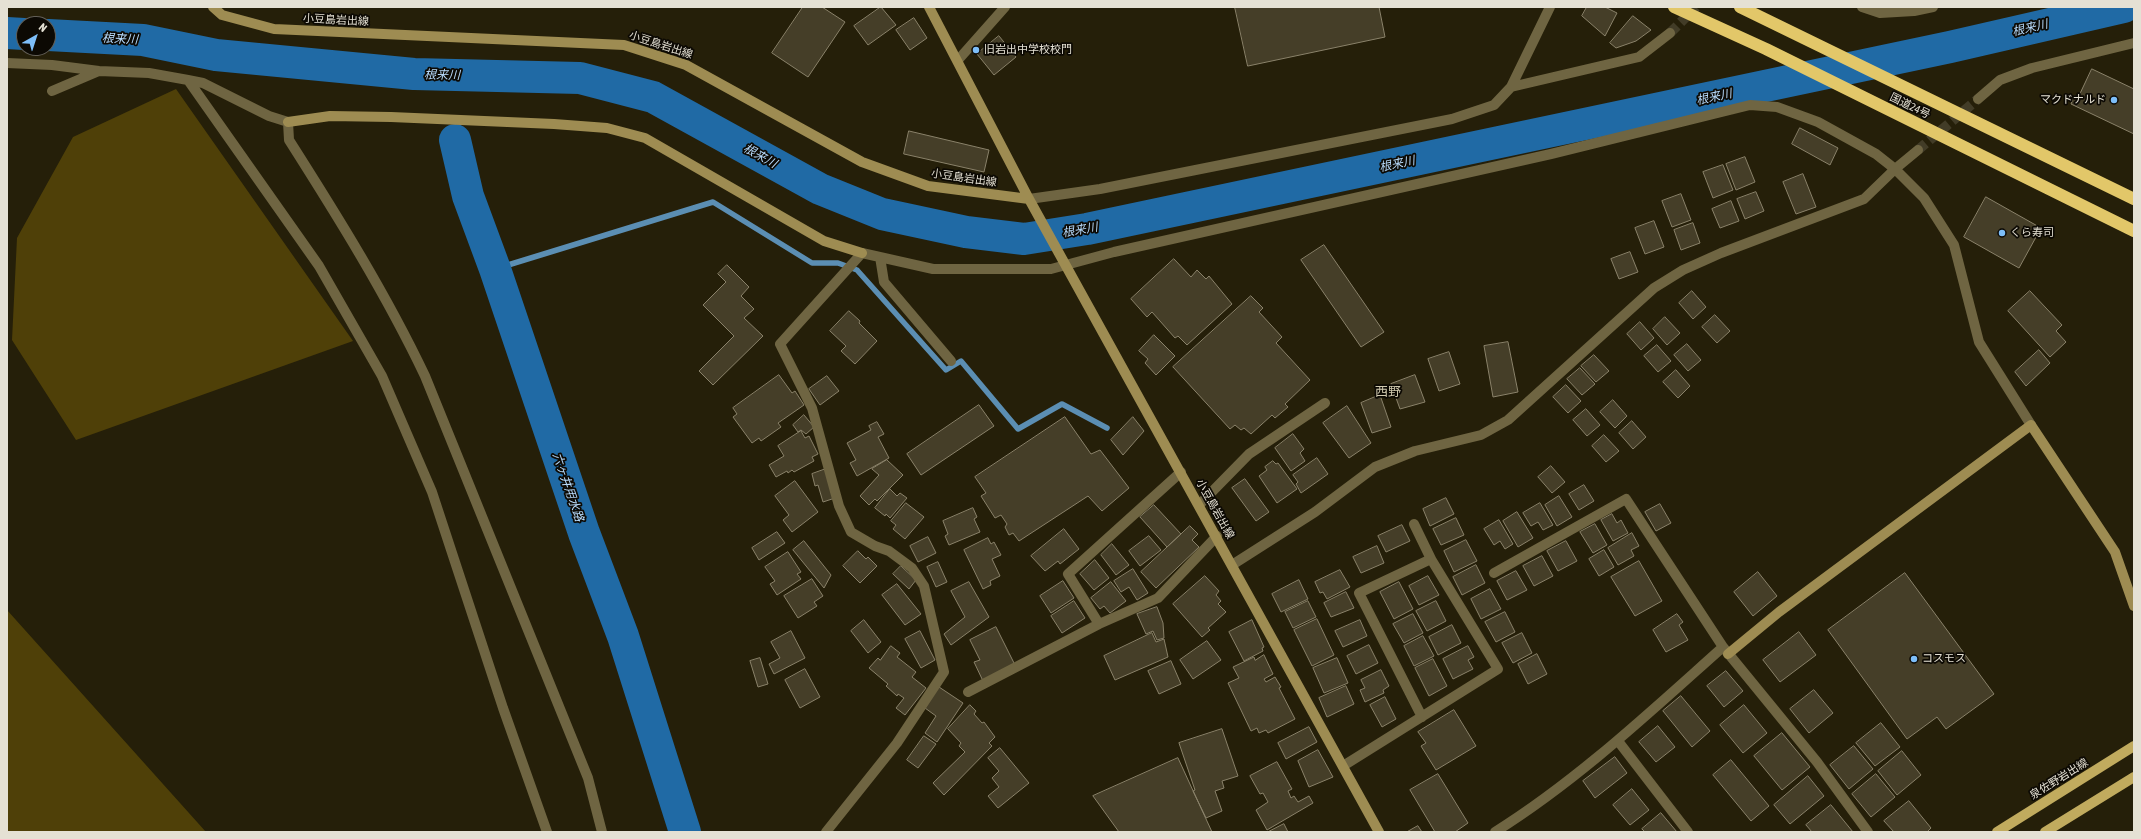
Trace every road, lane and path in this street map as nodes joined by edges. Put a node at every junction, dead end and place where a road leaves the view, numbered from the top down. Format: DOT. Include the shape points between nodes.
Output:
graph roads {
  1 [pos="213,7"];
  2 [pos="929,7"];
  3 [pos="1005,7"];
  4 [pos="1550,7"];
  5 [pos="1674,7"];
  6 [pos="1740,7"];
  7 [pos="1862,7"];
  8 [pos="1933,7"];
  9 [pos="1670,33"];
  10 [pos="2134,43"];
  11 [pos="958,60"];
  12 [pos="7,63"];
  13 [pos="99,71"];
  14 [pos="188,80"];
  15 [pos="1511,87"];
  16 [pos="52,91"];
  17 [pos="1978,99"];
  18 [pos="288,122"];
  19 [pos="1918,150"];
  20 [pos="1895,169"];
  21 [pos="1029,199"];
  22 [pos="2134,200"];
  23 [pos="2134,231"];
  24 [pos="862,253"];
  25 [pos="880,257"];
  26 [pos="1066,265"];
  27 [pos="951,361"];
  28 [pos="1325,404"];
  29 [pos="2031,425"];
  30 [pos="1181,472"];
  31 [pos="1199,505"];
  32 [pos="1414,524"];
  33 [pos="1217,536"];
  34 [pos="1431,559"];
  35 [pos="1232,565"];
  36 [pos="1494,573"];
  37 [pos="2134,606"];
  38 [pos="1099,624"];
  39 [pos="1726,651"];
  40 [pos="968,692"];
  41 [pos="1422,717"];
  42 [pos="1618,741"];
  43 [pos="2134,746"];
  44 [pos="1343,766"];
  45 [pos="2134,777"];
  46 [pos="547,832"];
  47 [pos="602,832"];
  48 [pos="826,832"];
  49 [pos="1379,832"];
  50 [pos="1495,832"];
  51 [pos="1688,832"];
  52 [pos="1868,832"];
  53 [pos="1997,832"];
  54 [pos="2045,832"];
  1 -- 21 [label="main road, 小豆島岩出線" via="222,15 274,29 624,45 686,65 862,162 928,186"];
  2 -- 11 [label="main road, 小豆島岩出線"];
  3 -- 11 [label="street"];
  4 -- 15 [label="street"];
  5 -- 23 [label="highway, 国道24号" via="1766,49"];
  6 -- 22 [label="highway, 国道24号"];
  7 -- 8 [label="street" via="1880,13"];
  9 -- 15 [label="street" via="1639,57"];
  10 -- 17 [label="street" via="2032,68 2000,80"];
  11 -- 21 [label="main road, 小豆島岩出線"];
  12 -- 13 [label="street"];
  13 -- 14 [label="street" via="149,73"];
  13 -- 16 [label="street"];
  14 -- 18 [label="street" via="203,83 269,116"];
  14 -- 46 [label="street" via="319,266 382,376 432,492"];
  15 -- 21 [label="street" via="1494,105 1452,119 1100,189"];
  18 -- 24 [label="main road" via="330,116 391,116 608,128 645,138 824,241"];
  18 -- 47 [label="street" via="289,140 398,319 425,376 588,778"];
  19 -- 20 [label="street"];
  20 -- 26 [label="street" via="1876,154 1818,122 1777,107 1750,105 1552,154"];
  20 -- 29 [label="street" via="1924,198 1954,244 1979,342"];
  20 -- 35 [label="street" via="1864,199 1683,270 1654,288 1508,420 1480,435 1415,451 1375,467 1315,512"];
  21 -- 26 [label="main road, 小豆島岩出線"];
  24 -- 25 [label="street"];
  24 -- 48 [label="street" via="780,344 812,408 839,506 851,532 889,551 912,568 924,586 944,672 897,743"];
  25 -- 26 [label="street" via="933,269 1051,269"];
  25 -- 27 [label="street" via="884,282"];
  26 -- 30 [label="main road, 小豆島岩出線"];
  28 -- 31 [label="street" via="1249,454"];
  29 -- 37 [label="main road" via="2115,552"];
  29 -- 39 [label="main road"];
  30 -- 31 [label="main road, 小豆島岩出線"];
  30 -- 38 [label="street" via="1068,574"];
  31 -- 33 [label="main road, 小豆島岩出線"];
  32 -- 34 [label="street"];
  33 -- 35 [label="main road, 小豆島岩出線"];
  33 -- 38 [label="street" via="1158,598"];
  34 -- 41 [label="street" via="1498,669"];
  34 -- 41 [label="street" via="1359,593"];
  35 -- 44 [label="main road, 小豆島岩出線"];
  36 -- 39 [label="street" via="1626,499"];
  38 -- 40 [label="street"];
  39 -- 42 [label="street"];
  39 -- 52 [label="street" via="1817,762"];
  41 -- 44 [label="street"];
  42 -- 50 [label="street" via="1524,814"];
  42 -- 51 [label="street"];
  43 -- 53 [label="main road, 泉佐野岩出線"];
  44 -- 49 [label="main road, 小豆島岩出線"];
  45 -- 54 [label="main road"];
}
